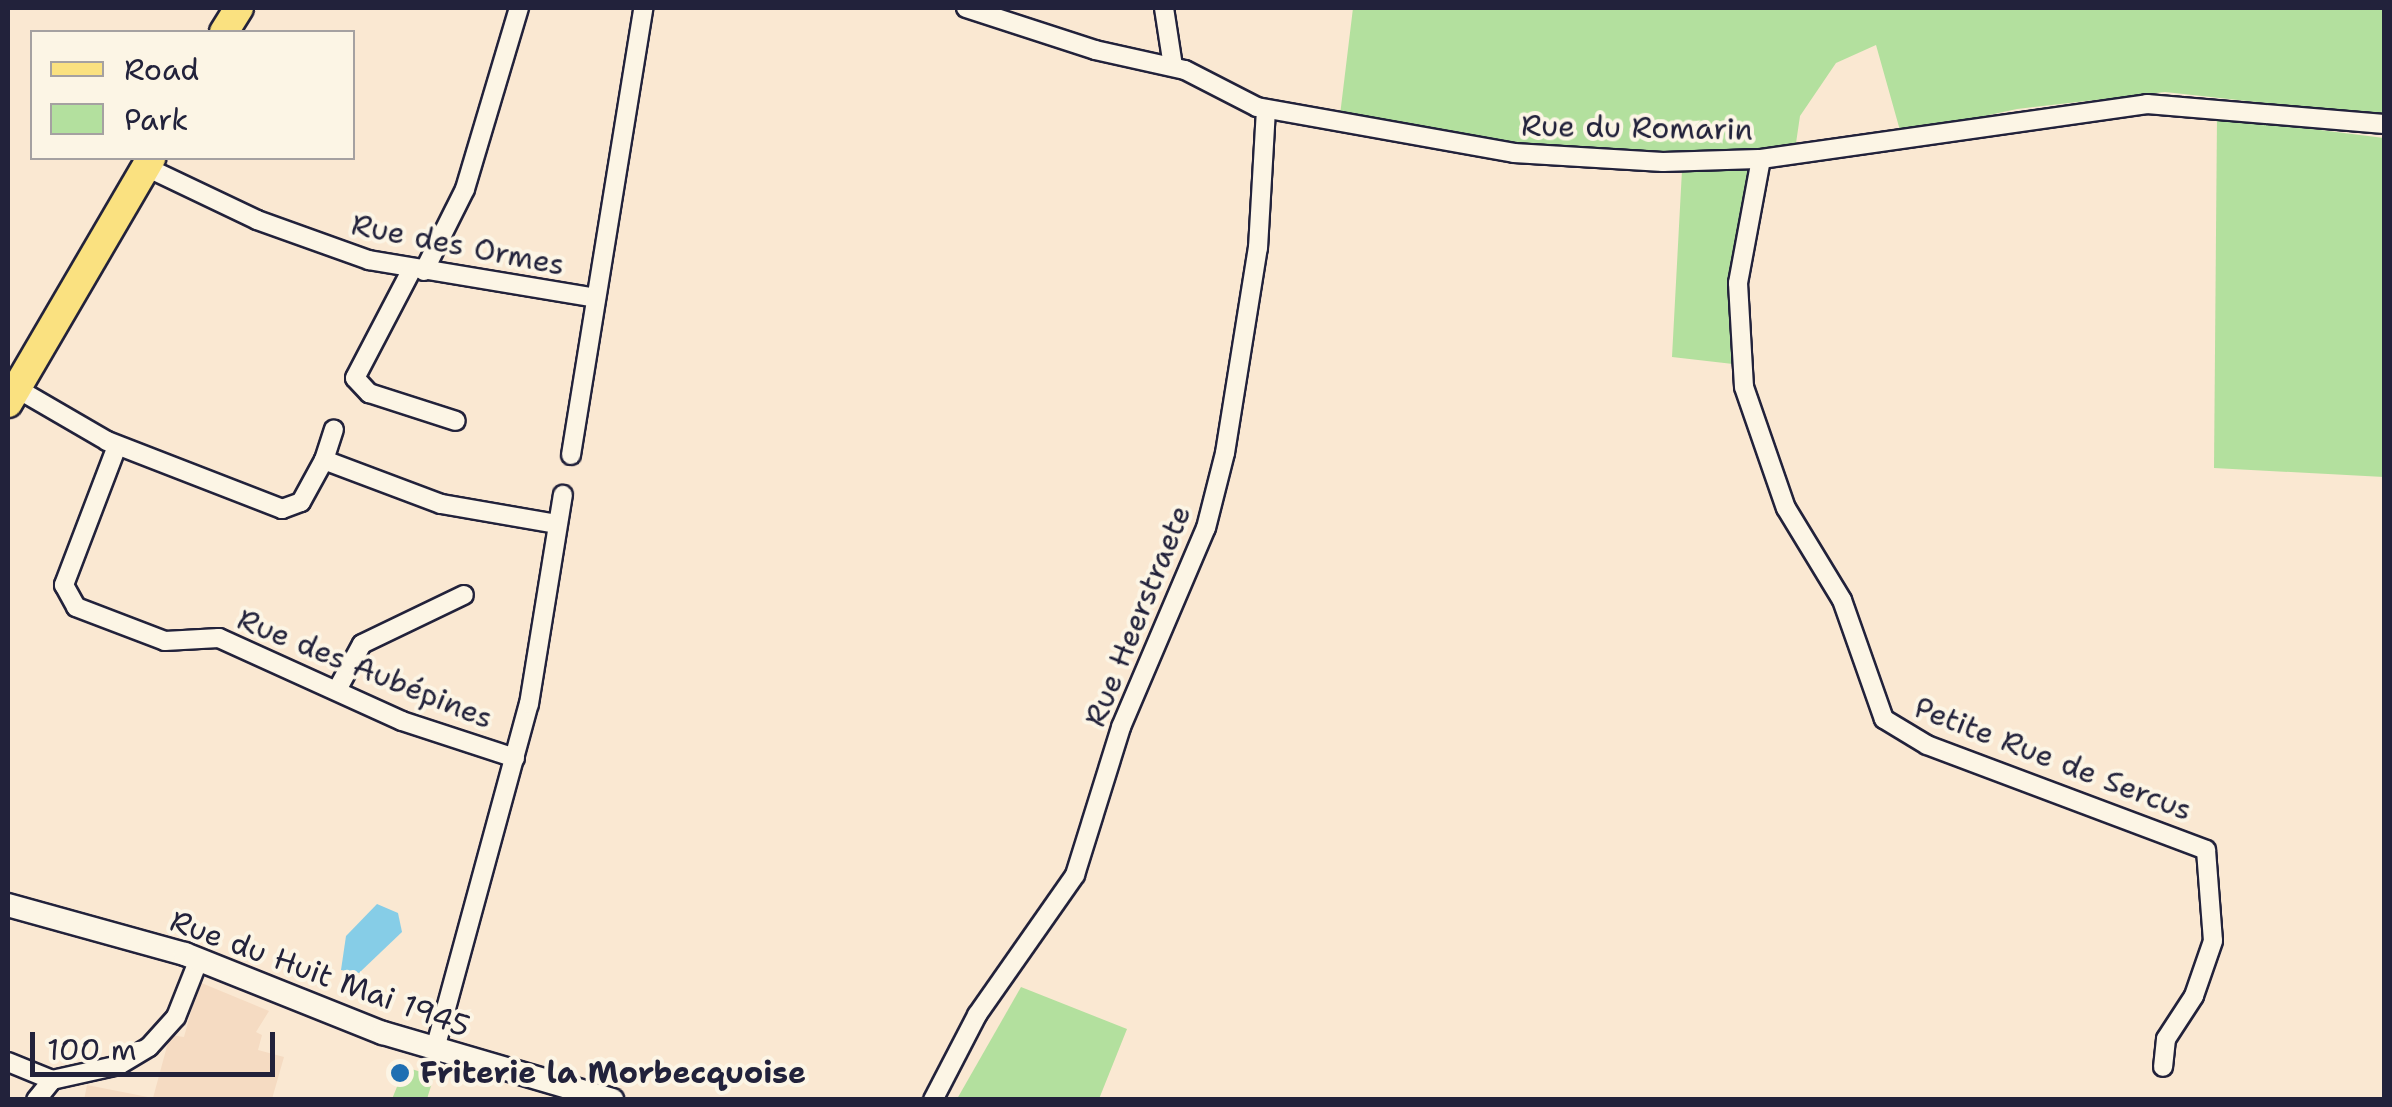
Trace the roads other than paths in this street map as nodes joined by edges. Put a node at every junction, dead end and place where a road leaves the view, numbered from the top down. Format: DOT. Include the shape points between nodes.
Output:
graph roads {
  1 [pos="239,8"];
  2 [pos="519,8"];
  3 [pos="643,8"];
  4 [pos="966,8"];
  5 [pos="1164,8"];
  6 [pos="225,30"];
  7 [pos="1173,66"];
  8 [pos="1266,109"];
  9 [pos="2384,124"];
  10 [pos="1761,159"];
  11 [pos="149,162"];
  12 [pos="418,270"];
  13 [pos="596,298"];
  14 [pos="12,396"];
  15 [pos="456,421"];
  16 [pos="334,430"];
  17 [pos="117,446"];
  18 [pos="571,455"];
  19 [pos="324,460"];
  20 [pos="563,496"];
  21 [pos="557,524"];
  22 [pos="464,595"];
  23 [pos="337,690"];
  24 [pos="515,758"];
  25 [pos="8,905"];
  26 [pos="199,959"];
  27 [pos="435,1050"];
  28 [pos="8,1062"];
  29 [pos="2164,1067"];
  30 [pos="52,1080"];
  31 [pos="36,1100"];
  32 [pos="612,1100"];
  33 [pos="932,1100"];
  1 -- 6 [label="main road"];
  2 -- 12 [label="street" via="464,189"];
  3 -- 13 [label="street"];
  4 -- 7 [label="street, Rue du Romarin" via="1095,50"];
  5 -- 7 [label="street"];
  7 -- 8 [label="street, Rue du Romarin"];
  8 -- 10 [label="street, Rue du Romarin" via="1514,153 1662,162"];
  8 -- 33 [label="street, Rue Heerstraete" via="1258,248 1226,453 1206,528 1121,727 1075,875 977,1014"];
  9 -- 10 [label="street, Rue du Romarin" via="2146,104"];
  10 -- 29 [label="street, Petite Rue de Sercus" via="1738,283 1744,387 1786,508 1842,600 1884,719 1955,756 2199,843 2208,855 2213,941 2194,996 2166,1039"];
  11 -- 12 [label="street, Rue des Ormes" via="269,225"];
  11 -- 14 [label="main road"];
  12 -- 13 [label="street, Rue des Ormes"];
  12 -- 15 [label="street" via="355,378 369,394"];
  13 -- 18 [label="street"];
  14 -- 17 [label="street"];
  16 -- 19 [label="street"];
  17 -- 19 [label="street" via="282,509 301,502"];
  17 -- 23 [label="street, Rue des Aubépines" via="66,581 69,600 165,641 219,638"];
  19 -- 21 [label="street" via="441,504"];
  20 -- 21 [label="street"];
  21 -- 24 [label="street"];
  22 -- 23 [label="street" via="368,640"];
  23 -- 24 [label="street, Rue des Aubépines" via="402,721"];
  24 -- 27 [label="street"];
  25 -- 26 [label="street, Rue du Huit Mai 1945"];
  26 -- 27 [label="street, Rue du Huit Mai 1945"];
  26 -- 30 [label="street" via="176,1018 150,1047 108,1068"];
  27 -- 32 [label="street, Rue du Huit Mai 1945"];
  28 -- 30 [label="street"];
  30 -- 31 [label="street"];
}
